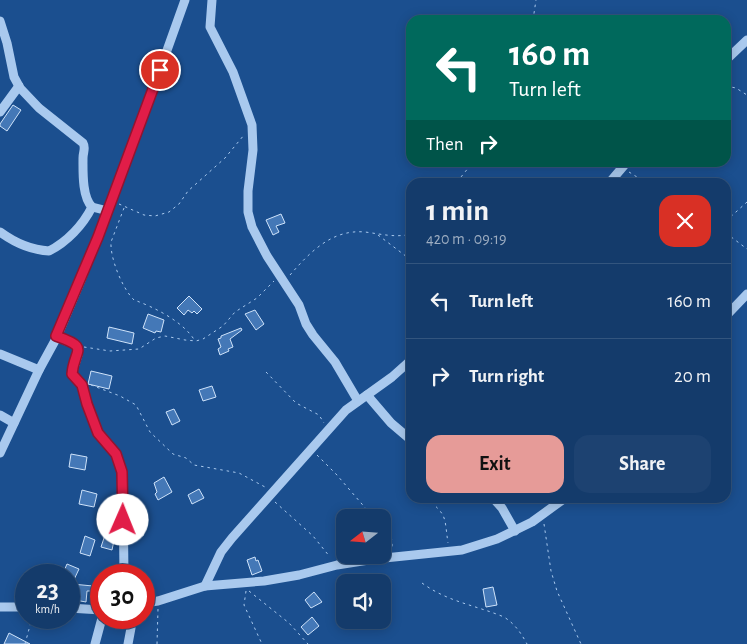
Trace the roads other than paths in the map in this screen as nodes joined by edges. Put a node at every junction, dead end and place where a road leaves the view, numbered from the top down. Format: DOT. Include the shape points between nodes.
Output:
graph roads {
  1 [pos="185,0"];
  2 [pos="212,0"];
  3 [pos="0,21"];
  4 [pos="747,40"];
  5 [pos="731,55"];
  6 [pos="20,86"];
  7 [pos="0,112"];
  8 [pos="622,167"];
  9 [pos="613,178"];
  10 [pos="110,206"];
  11 [pos="92,207"];
  12 [pos="0,232"];
  13 [pos="747,294"];
  14 [pos="731,311"];
  15 [pos="56,336"];
  16 [pos="0,354"];
  17 [pos="406,364"];
  18 [pos="38,370"];
  19 [pos="367,395"];
  20 [pos="358,401"];
  21 [pos="0,415"];
  22 [pos="14,423"];
  23 [pos="406,436"];
  24 [pos="0,453"];
  25 [pos="498,503"];
  26 [pos="558,503"];
  27 [pos="514,531"];
  28 [pos="124,564"];
  29 [pos="205,586"];
  30 [pos="155,601"];
  31 [pos="0,607"];
  32 [pos="15,607"];
  33 [pos="99,629"];
  34 [pos="131,629"];
  35 [pos="95,644"];
  36 [pos="128,644"];
  1 -- 10 [label="street"];
  2 -- 20 [label="street" via="210,27 233,72 252,125 253,150 248,191 252,227 299,305 313,336 335,362"];
  3 -- 6 [label="street" via="14,77"];
  4 -- 5 [label="street"];
  6 -- 7 [label="street"];
  6 -- 11 [label="street" via="39,108 84,142 85,196"];
  8 -- 9 [label="street"];
  10 -- 11 [label="street"];
  10 -- 15 [label="street"];
  11 -- 12 [label="street" via="78,228 49,251 28,248"];
  13 -- 14 [label="street"];
  15 -- 18 [label="street"];
  15 -- 28 [label="street" via="76,345 78,356 72,374 79,380 98,433 116,454 122,472"];
  16 -- 18 [label="street"];
  17 -- 19 [label="street"];
  18 -- 22 [label="street"];
  19 -- 20 [label="street"];
  19 -- 23 [label="street"];
  20 -- 29 [label="street" via="326,431 222,552"];
  21 -- 22 [label="street"];
  22 -- 24 [label="street"];
  25 -- 27 [label="street"];
  26 -- 27 [label="street"];
  27 -- 29 [label="street" via="462,550 387,557 282,578"];
  29 -- 30 [label="street"];
  31 -- 32 [label="street"];
  33 -- 35 [label="street"];
  34 -- 36 [label="street"];
}
